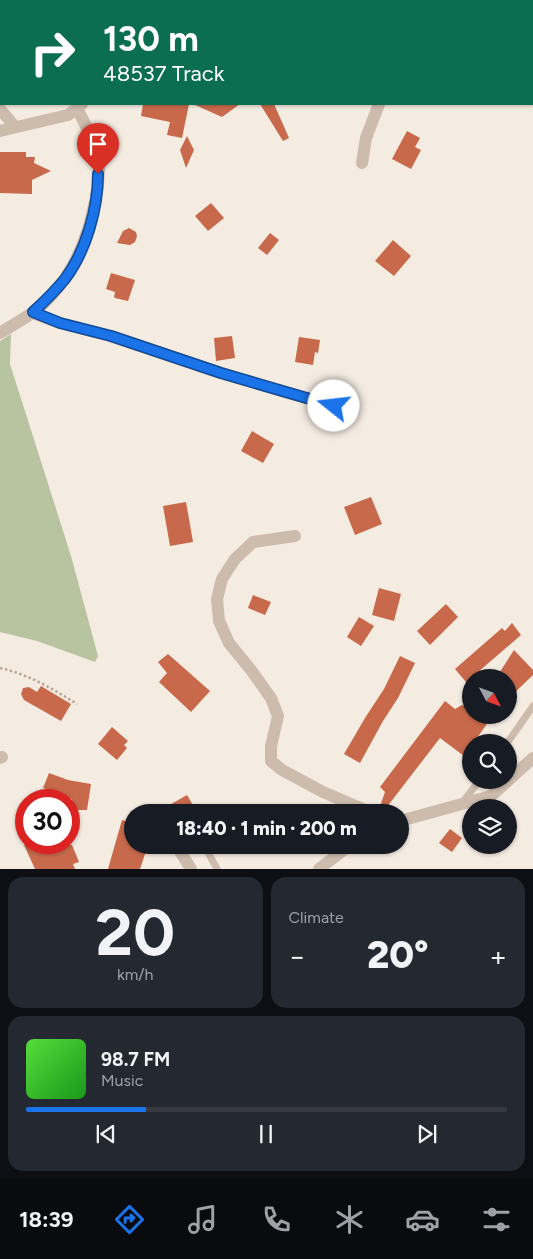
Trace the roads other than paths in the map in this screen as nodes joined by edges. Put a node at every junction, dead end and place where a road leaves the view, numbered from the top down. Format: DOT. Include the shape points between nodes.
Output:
graph roads {
  1 [pos="379,105"];
  2 [pos="80,106"];
  3 [pos="0,109"];
  4 [pos="15,127"];
  5 [pos="0,131"];
  6 [pos="362,163"];
  7 [pos="33,312"];
  8 [pos="0,333"];
  9 [pos="334,406"];
  10 [pos="296,536"];
  11 [pos="533,706"];
  12 [pos="514,734"];
  13 [pos="533,758"];
  14 [pos="473,789"];
  15 [pos="351,804"];
  16 [pos="460,806"];
  17 [pos="409,819"];
  18 [pos="182,854"];
  19 [pos="209,854"];
  20 [pos="338,854"];
  21 [pos="191,869"];
  22 [pos="217,869"];
  23 [pos="319,869"];
  1 -- 6 [label="street" via="366,138"];
  2 -- 4 [label="street" via="68,115"];
  2 -- 7 [label="street" via="98,160 98,189 90,226 79,256 65,278"];
  3 -- 4 [label="street"];
  4 -- 5 [label="street"];
  7 -- 8 [label="street"];
  7 -- 9 [label="street"];
  10 -- 15 [label="street" via="253,542 235,559 222,579 217,598 219,621 229,643 271,698 278,716 271,761 323,792"];
  11 -- 12 [label="lane"];
  13 -- 16 [label="street" via="491,796"];
  14 -- 16 [label="lane"];
  16 -- 17 [label="street"];
  18 -- 21 [label="street"];
  19 -- 22 [label="lane"];
  20 -- 23 [label="street"];
}
